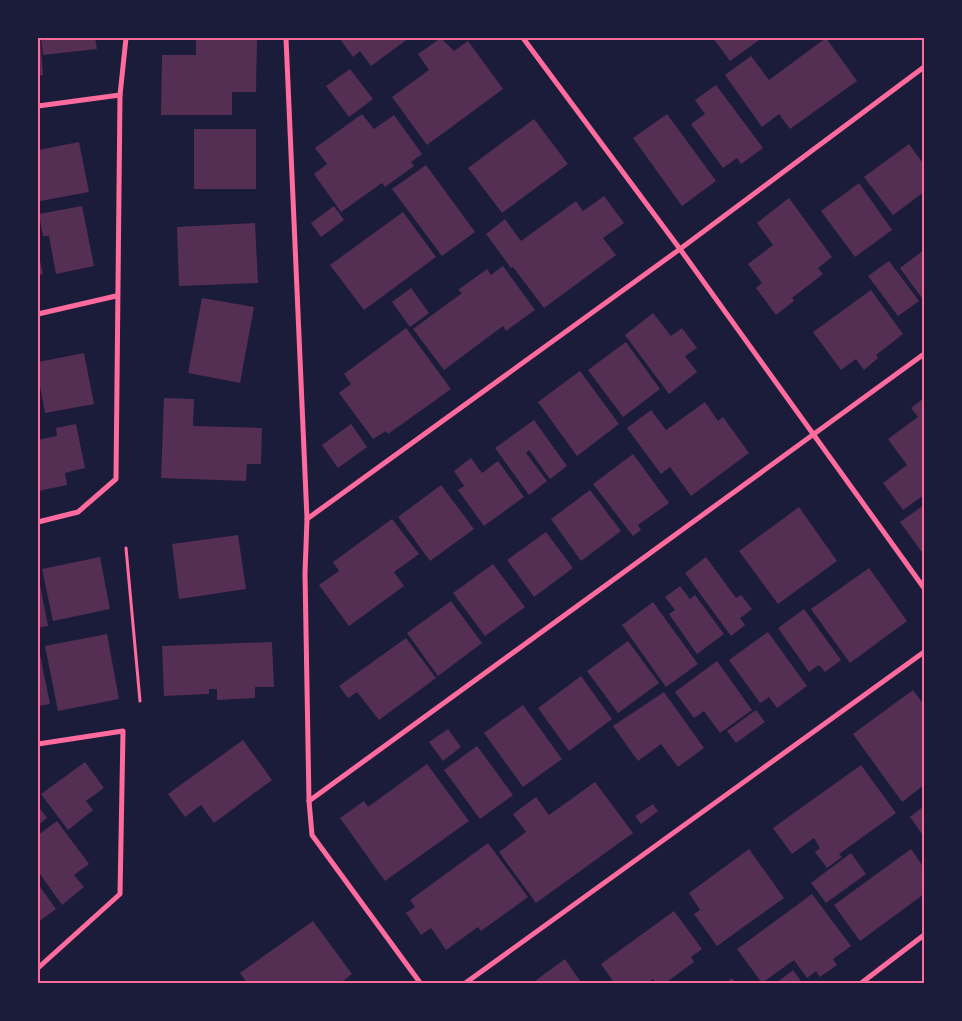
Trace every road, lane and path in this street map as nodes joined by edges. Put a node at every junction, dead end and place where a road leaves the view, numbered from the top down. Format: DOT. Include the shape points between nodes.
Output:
graph roads {
  1 [pos="126,38"];
  2 [pos="286,38"];
  3 [pos="523,38"];
  4 [pos="924,67"];
  5 [pos="120,95"];
  6 [pos="38,106"];
  7 [pos="680,249"];
  8 [pos="116,296"];
  9 [pos="38,314"];
  10 [pos="924,354"];
  11 [pos="815,435"];
  12 [pos="307,519"];
  13 [pos="38,522"];
  14 [pos="126,548"];
  15 [pos="924,588"];
  16 [pos="924,652"];
  17 [pos="140,702"];
  18 [pos="38,744"];
  19 [pos="309,801"];
  20 [pos="924,935"];
  21 [pos="38,968"];
  22 [pos="421,984"];
  23 [pos="464,984"];
  24 [pos="860,984"];
  1 -- 5 [label="street"];
  2 -- 12 [label="street"];
  3 -- 7 [label="street"];
  4 -- 7 [label="street"];
  5 -- 6 [label="street"];
  5 -- 8 [label="street"];
  7 -- 11 [label="street"];
  7 -- 12 [label="street"];
  8 -- 9 [label="street"];
  8 -- 13 [label="street" via="116,479 78,512"];
  10 -- 11 [label="street"];
  11 -- 15 [label="street"];
  11 -- 19 [label="street"];
  12 -- 19 [label="street"];
  14 -- 17 [label="path"];
  16 -- 23 [label="street"];
  18 -- 21 [label="street" via="123,731 120,894"];
  19 -- 22 [label="street" via="312,835"];
  20 -- 24 [label="street"];
}
